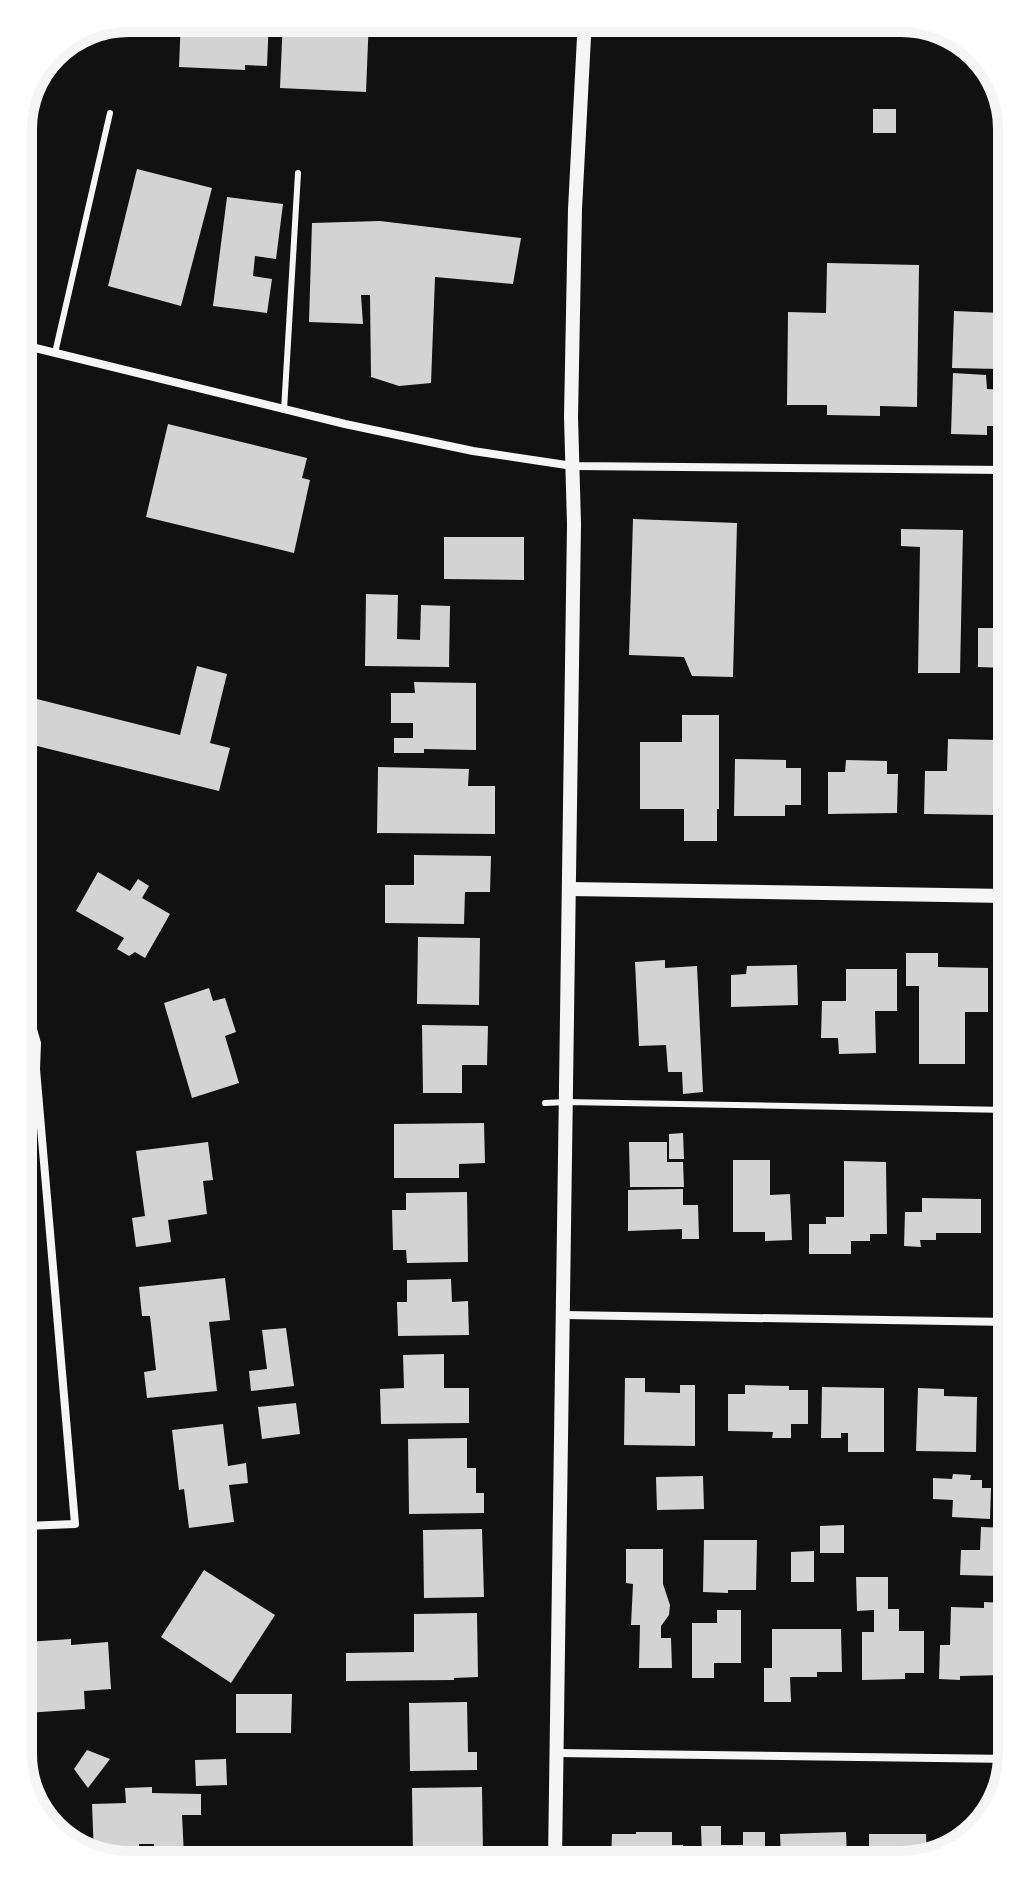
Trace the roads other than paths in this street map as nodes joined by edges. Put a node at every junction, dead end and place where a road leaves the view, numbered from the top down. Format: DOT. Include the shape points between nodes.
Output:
graph roads {
  1 [pos="584,32"];
  2 [pos="110,113"];
  3 [pos="298,173"];
  4 [pos="32,347"];
  5 [pos="55,353"];
  6 [pos="284,410"];
  7 [pos="573,466"];
  8 [pos="998,470"];
  9 [pos="569,889"];
  10 [pos="998,896"];
  11 [pos="32,1026"];
  12 [pos="566,1102"];
  13 [pos="545,1103"];
  14 [pos="998,1110"];
  15 [pos="563,1315"];
  16 [pos="998,1322"];
  17 [pos="32,1526"];
  18 [pos="556,1753"];
  19 [pos="998,1759"];
  20 [pos="555,1851"];
  1 -- 7 [label="street" via="575,209"];
  2 -- 5 [label="lane"];
  3 -- 6 [label="lane"];
  4 -- 5 [label="street"];
  5 -- 6 [label="street"];
  6 -- 7 [label="street" via="473,451"];
  7 -- 8 [label="street"];
  7 -- 9 [label="street"];
  9 -- 10 [label="street"];
  9 -- 12 [label="street"];
  11 -- 17 [label="street" via="75,1524"];
  12 -- 13 [label="lane"];
  12 -- 14 [label="lane"];
  12 -- 15 [label="street"];
  15 -- 16 [label="street"];
  15 -- 18 [label="street"];
  18 -- 19 [label="street"];
  18 -- 20 [label="street"];
}
